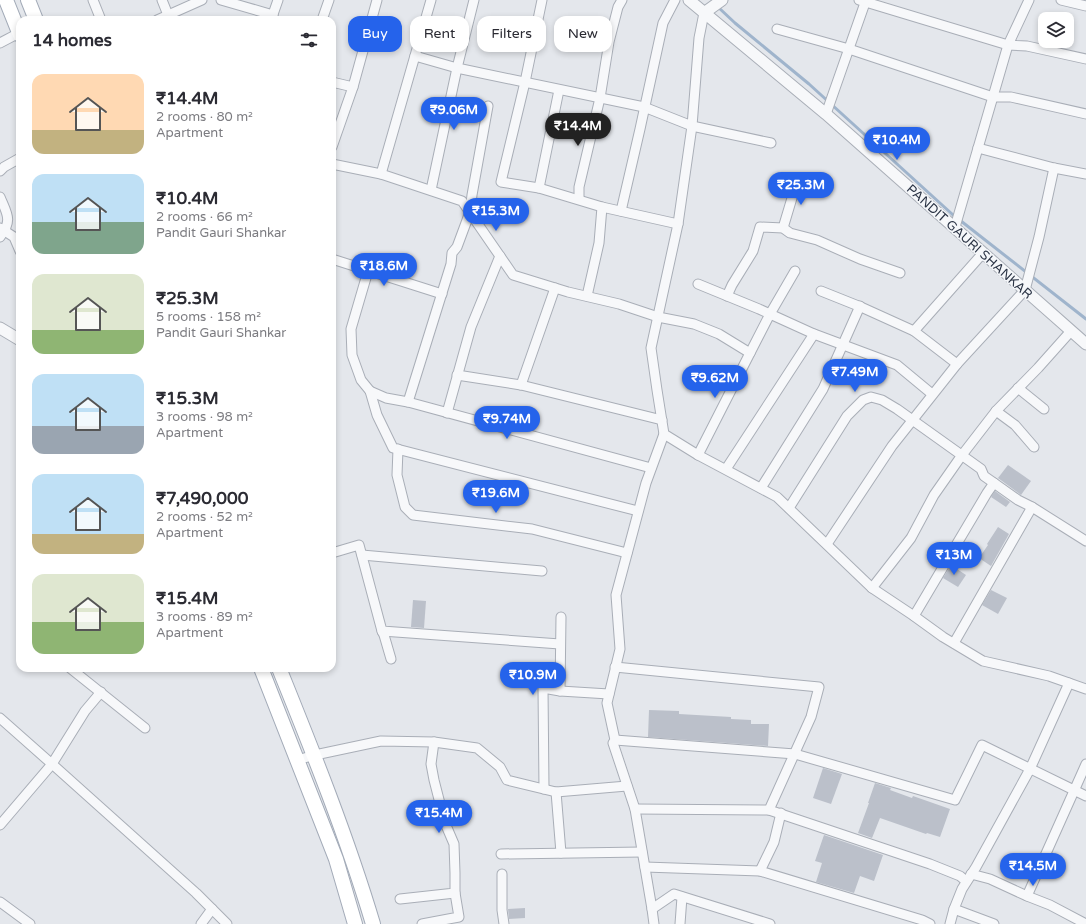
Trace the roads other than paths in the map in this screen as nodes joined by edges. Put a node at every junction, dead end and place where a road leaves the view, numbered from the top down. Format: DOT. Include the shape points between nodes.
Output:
graph roads {
  1 [pos="6,0"];
  2 [pos="28,0"];
  3 [pos="93,0"];
  4 [pos="162,0"];
  5 [pos="202,0"];
  6 [pos="221,0"];
  7 [pos="278,0"];
  8 [pos="329,0"];
  9 [pos="377,0"];
  10 [pos="431,0"];
  11 [pos="474,0"];
  12 [pos="542,0"];
  13 [pos="622,0"];
  14 [pos="675,0"];
  15 [pos="689,0"];
  16 [pos="722,0"];
  17 [pos="1028,0"];
  18 [pos="1061,0"];
  19 [pos="864,1"];
  20 [pos="1086,6"];
  21 [pos="704,13"];
  22 [pos="34,16"];
  23 [pos="99,16"];
  24 [pos="168,16"];
  25 [pos="173,16"];
  26 [pos="266,16"];
  27 [pos="273,16"];
  28 [pos="323,16"];
  29 [pos="16,24"];
  30 [pos="778,29"];
  31 [pos="16,36"];
  32 [pos="0,43"];
  33 [pos="1008,45"];
  34 [pos="849,49"];
  35 [pos="415,56"];
  36 [pos="1086,59"];
  37 [pos="457,68"];
  38 [pos="525,82"];
  39 [pos="336,83"];
  40 [pos="353,88"];
  41 [pos="559,90"];
  42 [pos="993,97"];
  43 [pos="600,98"];
  44 [pos="488,106"];
  45 [pos="644,107"];
  46 [pos="826,114"];
  47 [pos="1086,114"];
  48 [pos="692,126"];
  49 [pos="336,136"];
  50 [pos="771,143"];
  51 [pos="978,148"];
  52 [pos="16,160"];
  53 [pos="336,165"];
  54 [pos="1054,168"];
  55 [pos="0,171"];
  56 [pos="381,174"];
  57 [pos="1086,174"];
  58 [pos="798,178"];
  59 [pos="539,188"];
  60 [pos="431,190"];
  61 [pos="0,197"];
  62 [pos="579,199"];
  63 [pos="602,207"];
  64 [pos="621,211"];
  65 [pos="470,212"];
  66 [pos="678,224"];
  67 [pos="955,227"];
  68 [pos="783,228"];
  69 [pos="2,232"];
  70 [pos="16,242"];
  71 [pos="983,253"];
  72 [pos="500,256"];
  73 [pos="336,260"];
  74 [pos="368,271"];
  75 [pos="795,271"];
  76 [pos="900,273"];
  77 [pos="698,284"];
  78 [pos="555,288"];
  79 [pos="1025,290"];
  80 [pos="821,291"];
  81 [pos="442,294"];
  82 [pos="587,296"];
  83 [pos="727,296"];
  84 [pos="860,306"];
  85 [pos="770,314"];
  86 [pos="658,317"];
  87 [pos="0,328"];
  88 [pos="914,331"];
  89 [pos="1071,331"];
  90 [pos="814,334"];
  91 [pos="16,338"];
  92 [pos="842,344"];
  93 [pos="1086,344"];
  94 [pos="750,353"];
  95 [pos="957,364"];
  96 [pos="457,375"];
  97 [pos="521,385"];
  98 [pos="1018,388"];
  99 [pos="370,391"];
  100 [pos="932,394"];
  101 [pos="408,402"];
  102 [pos="1044,409"];
  103 [pos="996,410"];
  104 [pos="446,413"];
  105 [pos="912,419"];
  106 [pos="662,420"];
  107 [pos="664,434"];
  108 [pos="1034,447"];
  109 [pos="398,449"];
  110 [pos="698,455"];
  111 [pos="962,455"];
  112 [pos="652,468"];
  113 [pos="726,469"];
  114 [pos="994,483"];
  115 [pos="761,488"];
  116 [pos="1032,507"];
  117 [pos="789,508"];
  118 [pos="638,511"];
  119 [pos="1086,541"];
  120 [pos="827,544"];
  121 [pos="336,552"];
  122 [pos="627,553"];
  123 [pos="362,555"];
  124 [pos="542,571"];
  125 [pos="872,588"];
  126 [pos="914,616"];
  127 [pos="561,617"];
  128 [pos="382,631"];
  129 [pos="954,643"];
  130 [pos="560,644"];
  131 [pos="391,659"];
  132 [pos="615,667"];
  133 [pos="75,672"];
  134 [pos="263,672"];
  135 [pos="281,672"];
  136 [pos="1069,683"];
  137 [pos="1086,689"];
  138 [pos="560,691"];
  139 [pos="101,692"];
  140 [pos="609,694"];
  141 [pos="0,718"];
  142 [pos="145,728"];
  143 [pos="614,740"];
  144 [pos="434,742"];
  145 [pos="795,754"];
  146 [pos="315,755"];
  147 [pos="297,760"];
  148 [pos="52,764"];
  149 [pos="1086,764"];
  150 [pos="1030,769"];
  151 [pos="627,786"];
  152 [pos="544,789"];
  153 [pos="1074,791"];
  154 [pos="556,792"];
  155 [pos="1086,796"];
  156 [pos="635,809"];
  157 [pos="769,810"];
  158 [pos="781,813"];
  159 [pos="0,825"];
  160 [pos="642,852"];
  161 [pos="561,853"];
  162 [pos="501,854"];
  163 [pos="645,867"];
  164 [pos="760,871"];
  165 [pos="502,874"];
  166 [pos="969,878"];
  167 [pos="455,893"];
  168 [pos="1027,896"];
  169 [pos="682,897"];
  170 [pos="400,899"];
  171 [pos="0,902"];
  172 [pos="212,909"];
  173 [pos="652,909"];
  174 [pos="954,909"];
  175 [pos="30,924"];
  176 [pos="201,924"];
  177 [pos="227,924"];
  178 [pos="355,924"];
  179 [pos="373,924"];
  180 [pos="422,924"];
  181 [pos="504,924"];
  182 [pos="654,924"];
  183 [pos="680,924"];
  184 [pos="770,924"];
  185 [pos="930,924"];
  186 [pos="950,924"];
  187 [pos="994,924"];
  188 [pos="1086,924"];
  1 -- 29 [label="main road"];
  2 -- 22 [label="main road"];
  3 -- 23 [label="street"];
  4 -- 24 [label="street"];
  5 -- 25 [label="street"];
  6 -- 26 [label="street"];
  7 -- 27 [label="street"];
  8 -- 28 [label="street"];
  9 -- 40 [label="street"];
  10 -- 35 [label="street"];
  11 -- 37 [label="street"];
  12 -- 38 [label="street"];
  13 -- 43 [label="street" via="609,42"];
  14 -- 45 [label="street" via="663,23"];
  15 -- 21 [label="street, PANDIT GAURI SHANKAR"];
  16 -- 21 [label="street"];
  17 -- 33 [label="street"];
  18 -- 20 [label="street"];
  19 -- 33 [label="street"];
  19 -- 34 [label="street"];
  21 -- 46 [label="street, PANDIT GAURI SHANKAR"];
  21 -- 48 [label="street" via="699,38"];
  30 -- 34 [label="street"];
  31 -- 32 [label="street"];
  33 -- 36 [label="street" via="1027,46"];
  33 -- 42 [label="street"];
  34 -- 42 [label="street"];
  34 -- 46 [label="street"];
  35 -- 37 [label="street"];
  35 -- 56 [label="street"];
  37 -- 38 [label="street"];
  37 -- 60 [label="street"];
  38 -- 41 [label="street"];
  38 -- 59 [label="street" via="501,182"];
  39 -- 40 [label="street"];
  40 -- 49 [label="street"];
  41 -- 43 [label="street"];
  41 -- 59 [label="street"];
  42 -- 47 [label="street" via="1011,97"];
  42 -- 51 [label="street"];
  43 -- 45 [label="street"];
  43 -- 62 [label="street" via="579,187"];
  44 -- 65 [label="street"];
  45 -- 48 [label="street"];
  45 -- 64 [label="street"];
  46 -- 67 [label="street, PANDIT GAURI SHANKAR"];
  48 -- 50 [label="street"];
  48 -- 66 [label="street"];
  51 -- 54 [label="street"];
  51 -- 67 [label="street"];
  52 -- 55 [label="street"];
  53 -- 56 [label="street"];
  54 -- 57 [label="street"];
  54 -- 79 [label="street"];
  56 -- 60 [label="street"];
  58 -- 68 [label="street"];
  59 -- 62 [label="street"];
  60 -- 65 [label="street" via="462,201"];
  61 -- 69 [label="street" via="8,220"];
  62 -- 63 [label="street"];
  63 -- 64 [label="street"];
  63 -- 82 [label="street" via="599,243"];
  64 -- 66 [label="street"];
  65 -- 72 [label="street"];
  65 -- 81 [label="street" via="457,247 452,252"];
  66 -- 86 [label="street"];
  67 -- 71 [label="street, PANDIT GAURI SHANKAR"];
  68 -- 76 [label="street" via="790,233 817,240"];
  68 -- 83 [label="street" via="760,227 753,251"];
  69 -- 70 [label="street" via="14,237"];
  71 -- 79 [label="street, PANDIT GAURI SHANKAR"];
  71 -- 88 [label="street"];
  72 -- 78 [label="street" via="513,275"];
  72 -- 96 [label="street" via="471,327"];
  73 -- 74 [label="street"];
  74 -- 81 [label="street"];
  74 -- 99 [label="street" via="352,330 352,355 361,380"];
  75 -- 85 [label="street"];
  77 -- 83 [label="street"];
  78 -- 82 [label="street"];
  78 -- 97 [label="street"];
  79 -- 89 [label="street, PANDIT GAURI SHANKAR"];
  79 -- 95 [label="street"];
  80 -- 84 [label="street"];
  81 -- 101 [label="street"];
  82 -- 86 [label="street"];
  83 -- 85 [label="street"];
  84 -- 88 [label="street"];
  84 -- 92 [label="street"];
  85 -- 90 [label="street"];
  85 -- 94 [label="street"];
  86 -- 94 [label="street" via="694,324 719,334"];
  86 -- 106 [label="street" via="651,348"];
  87 -- 91 [label="street"];
  88 -- 95 [label="street"];
  89 -- 93 [label="street, PANDIT GAURI SHANKAR"];
  89 -- 98 [label="street"];
  90 -- 92 [label="street"];
  90 -- 113 [label="street"];
  92 -- 100 [label="street" via="897,365"];
  92 -- 115 [label="street" via="823,388"];
  94 -- 110 [label="street"];
  95 -- 100 [label="street"];
  96 -- 97 [label="street"];
  96 -- 104 [label="street"];
  97 -- 106 [label="street"];
  98 -- 102 [label="street"];
  98 -- 103 [label="street"];
  99 -- 101 [label="street" via="386,398"];
  99 -- 109 [label="street" via="377,415 392,448"];
  100 -- 105 [label="street"];
  101 -- 104 [label="street"];
  103 -- 108 [label="street"];
  103 -- 111 [label="street"];
  104 -- 112 [label="street"];
  105 -- 111 [label="street"];
  105 -- 117 [label="street" via="882,400 871,397 863,400 847,416"];
  105 -- 120 [label="street"];
  106 -- 107 [label="street"];
  107 -- 110 [label="street"];
  107 -- 112 [label="street"];
  109 -- 118 [label="street"];
  109 -- 122 [label="street" via="397,475 405,507 413,514 532,529"];
  110 -- 113 [label="street"];
  111 -- 114 [label="street"];
  111 -- 125 [label="street" via="934,495 911,538"];
  112 -- 118 [label="street"];
  113 -- 115 [label="street"];
  114 -- 116 [label="street"];
  114 -- 126 [label="street"];
  115 -- 117 [label="street"];
  116 -- 119 [label="street"];
  116 -- 129 [label="street"];
  117 -- 120 [label="street"];
  118 -- 122 [label="street"];
  120 -- 125 [label="street"];
  121 -- 123 [label="street" via="359,545"];
  122 -- 132 [label="street" via="616,595 620,649"];
  123 -- 124 [label="street"];
  123 -- 128 [label="street"];
  125 -- 126 [label="street"];
  126 -- 129 [label="street"];
  127 -- 130 [label="street"];
  128 -- 130 [label="street"];
  128 -- 131 [label="street"];
  129 -- 136 [label="street" via="983,660"];
  130 -- 138 [label="street"];
  132 -- 140 [label="street"];
  132 -- 145 [label="street" via="819,687 812,717"];
  133 -- 139 [label="street"];
  134 -- 147 [label="main road"];
  135 -- 146 [label="main road"];
  136 -- 137 [label="street"];
  136 -- 150 [label="street"];
  138 -- 140 [label="street"];
  138 -- 152 [label="street" via="543,688"];
  139 -- 142 [label="street"];
  139 -- 148 [label="street" via="85,711"];
  140 -- 143 [label="street" via="607,703"];
  141 -- 148 [label="street"];
  143 -- 145 [label="street"];
  143 -- 151 [label="street"];
  144 -- 146 [label="street" via="381,741"];
  144 -- 152 [label="street" via="477,748 500,767 507,780"];
  144 -- 167 [label="street" via="431,764 454,844"];
  145 -- 150 [label="street" via="955,800 982,745"];
  145 -- 157 [label="street"];
  146 -- 147 [label="street"];
  146 -- 179 [label="main road"];
  147 -- 178 [label="main road" via="336,859"];
  148 -- 159 [label="street"];
  148 -- 172 [label="street"];
  149 -- 153 [label="street"];
  150 -- 153 [label="street"];
  150 -- 166 [label="street"];
  151 -- 154 [label="street"];
  151 -- 156 [label="street"];
  152 -- 154 [label="street"];
  153 -- 155 [label="street"];
  153 -- 168 [label="street"];
  154 -- 161 [label="street"];
  156 -- 157 [label="street"];
  156 -- 160 [label="street"];
  157 -- 158 [label="street"];
  158 -- 164 [label="street" via="774,842"];
  158 -- 166 [label="street"];
  160 -- 161 [label="street"];
  160 -- 163 [label="street"];
  161 -- 162 [label="street"];
  163 -- 164 [label="street"];
  163 -- 173 [label="street"];
  164 -- 185 [label="street"];
  165 -- 181 [label="street"];
  166 -- 168 [label="street" via="990,879"];
  166 -- 174 [label="street"];
  167 -- 170 [label="street"];
  167 -- 180 [label="street" via="459,917"];
  168 -- 188 [label="street"];
  169 -- 173 [label="street" via="674,894"];
  169 -- 183 [label="street"];
  169 -- 184 [label="street"];
  171 -- 175 [label="street"];
  172 -- 176 [label="street"];
  172 -- 177 [label="street"];
  173 -- 182 [label="street"];
  174 -- 186 [label="street"];
  174 -- 187 [label="street"];
}
